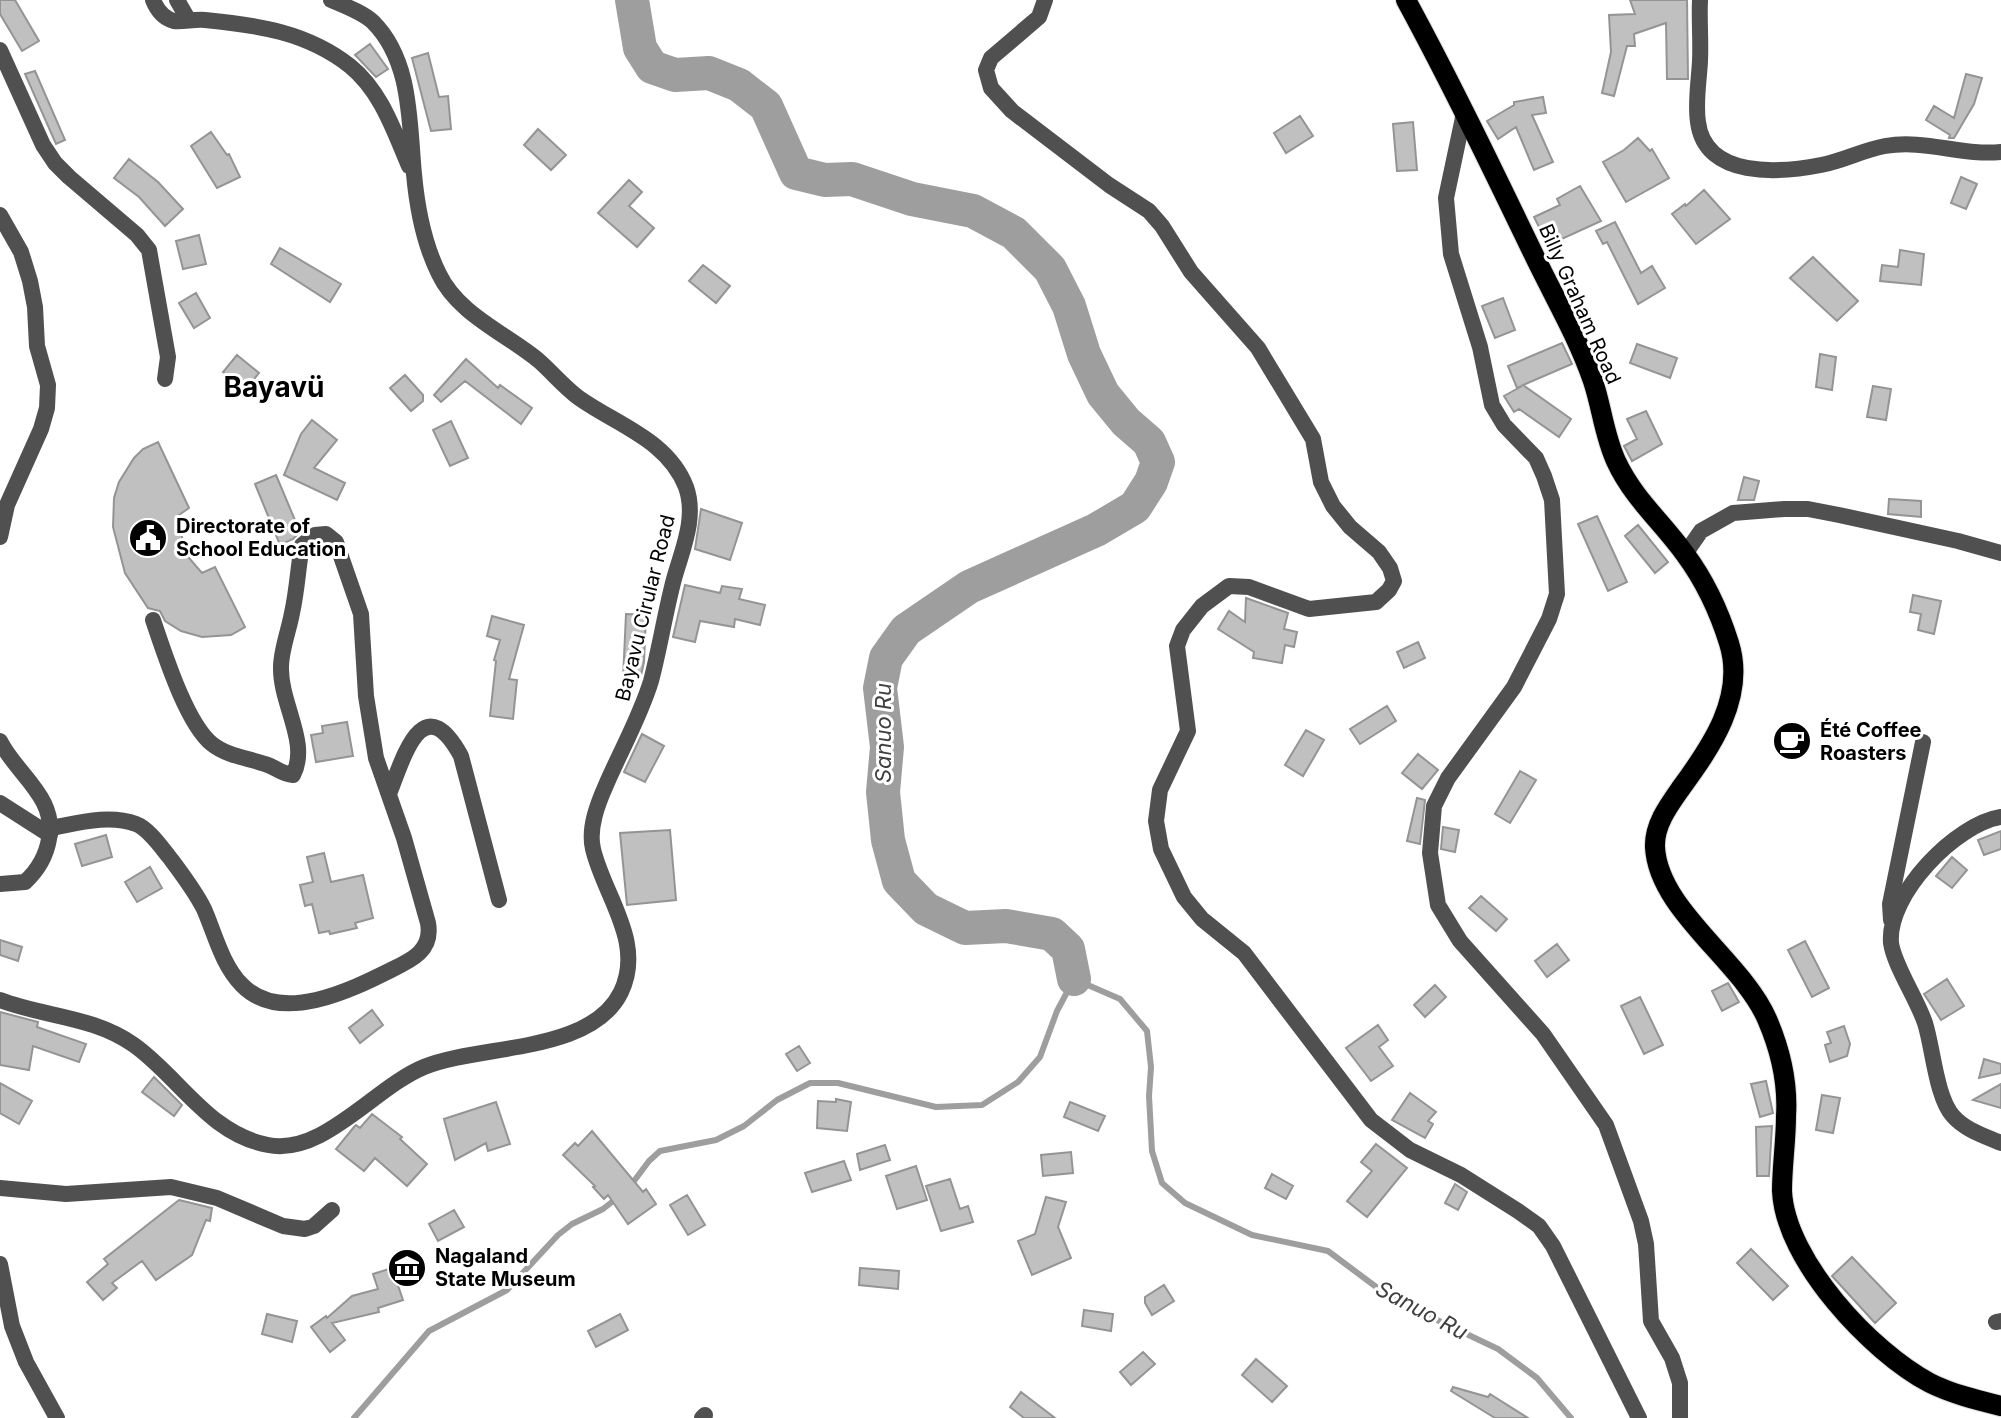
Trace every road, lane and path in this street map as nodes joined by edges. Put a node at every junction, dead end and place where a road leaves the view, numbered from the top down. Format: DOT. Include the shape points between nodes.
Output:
graph roads {
  1 [pos="153,0"];
  2 [pos="177,0"];
  3 [pos="331,0"];
  4 [pos="1045,0"];
  5 [pos="1406,0"];
  6 [pos="1700,0"];
  7 [pos="188,19"];
  8 [pos="0,50"];
  9 [pos="1464,113"];
  10 [pos="2001,152"];
  11 [pos="415,181"];
  12 [pos="0,215"];
  13 [pos="165,379"];
  14 [pos="0,537"];
  15 [pos="2001,553"];
  16 [pos="1685,554"];
  17 [pos="153,620"];
  18 [pos="0,741"];
  19 [pos="1923,742"];
  20 [pos="389,794"];
  21 [pos="0,803"];
  22 [pos="2001,817"];
  23 [pos="50,832"];
  24 [pos="0,884"];
  25 [pos="499,900"];
  26 [pos="1891,941"];
  27 [pos="0,1000"];
  28 [pos="2001,1143"];
  29 [pos="0,1188"];
  30 [pos="332,1210"];
  31 [pos="0,1264"];
  32 [pos="2001,1406"];
  33 [pos="57,1418"];
  34 [pos="1639,1418"];
  35 [pos="1680,1418"];
  1 -- 7 [label="street" via="161,15"];
  2 -- 7 [label="street"];
  3 -- 11 [label="street, Bayavu Cirular Road" via="373,22 395,53 408,101"];
  4 -- 34 [label="street" via="1039,17 991,58 986,70 991,88 1012,111 1162,226 1191,272 1258,348 1313,439 1321,482 1333,506 1379,552 1394,581 1376,602 1309,609 1249,587 1229,586 1202,606 1177,646 1188,731 1160,790 1156,821 1161,849 1184,897 1244,953 1371,1120 1410,1150 1461,1175 1539,1226"];
  5 -- 9 [label="main road, Billy Graham Road"];
  6 -- 10 [label="street" via="1698,122 1704,142 1729,163 1787,170 1899,145"];
  7 -- 11 [label="street" via="292,34 351,67 383,107"];
  8 -- 13 [label="street" via="55,163 149,250 168,357"];
  9 -- 16 [label="main road, Billy Graham Road" via="1588,371 1616,463 1643,506"];
  9 -- 35 [label="street" via="1446,198 1451,254 1492,405 1536,458 1552,500 1557,594 1514,687 1448,778 1434,806 1430,853 1438,905 1460,941 1543,1034 1606,1125 1641,1221 1651,1321 1680,1383"];
  11 -- 27 [label="street, Bayavu Cirular Road" via="429,252 441,280 458,300 577,397 649,441 669,459 687,489 688,532 651,680 593,825 592,847 627,945 628,975 620,996 581,1030 424,1067 318,1136 286,1148 233,1132 134,1045 109,1031"];
  12 -- 14 [label="street" via="30,281 37,346 48,385 41,429 7,505"];
  15 -- 16 [label="street" via="1839,515 1784,509 1733,513 1701,531"];
  16 -- 32 [label="main road, Billy Graham Road" via="1720,616 1731,651 1731,689 1724,720 1661,819 1655,852 1676,900 1754,993 1776,1041 1786,1108 1782,1194 1787,1222 1814,1273 1865,1332 1927,1381"];
  17 -- 20 [label="street" via="187,705 212,744 293,775 300,762 298,739 280,665 302,545 326,534 336,542 361,614 366,696 376,758"];
  18 -- 23 [label="street" via="49,809"];
  19 -- 26 [label="street" via="1890,904"];
  20 -- 23 [label="street" via="430,934 413,959 325,999 271,1002 242,985 181,873 141,826 99,820"];
  20 -- 25 [label="street" via="415,737 422,729 442,728 461,756"];
  21 -- 23 [label="street"];
  22 -- 26 [label="street" via="1967,829 1923,869 1896,915"];
  23 -- 24 [label="street" via="38,869 25,882"];
  26 -- 28 [label="street" via="1926,1025 1951,1115"];
  29 -- 30 [label="street" via="66,1194 171,1187 305,1229"];
  31 -- 33 [label="street" via="12,1326"];
}
